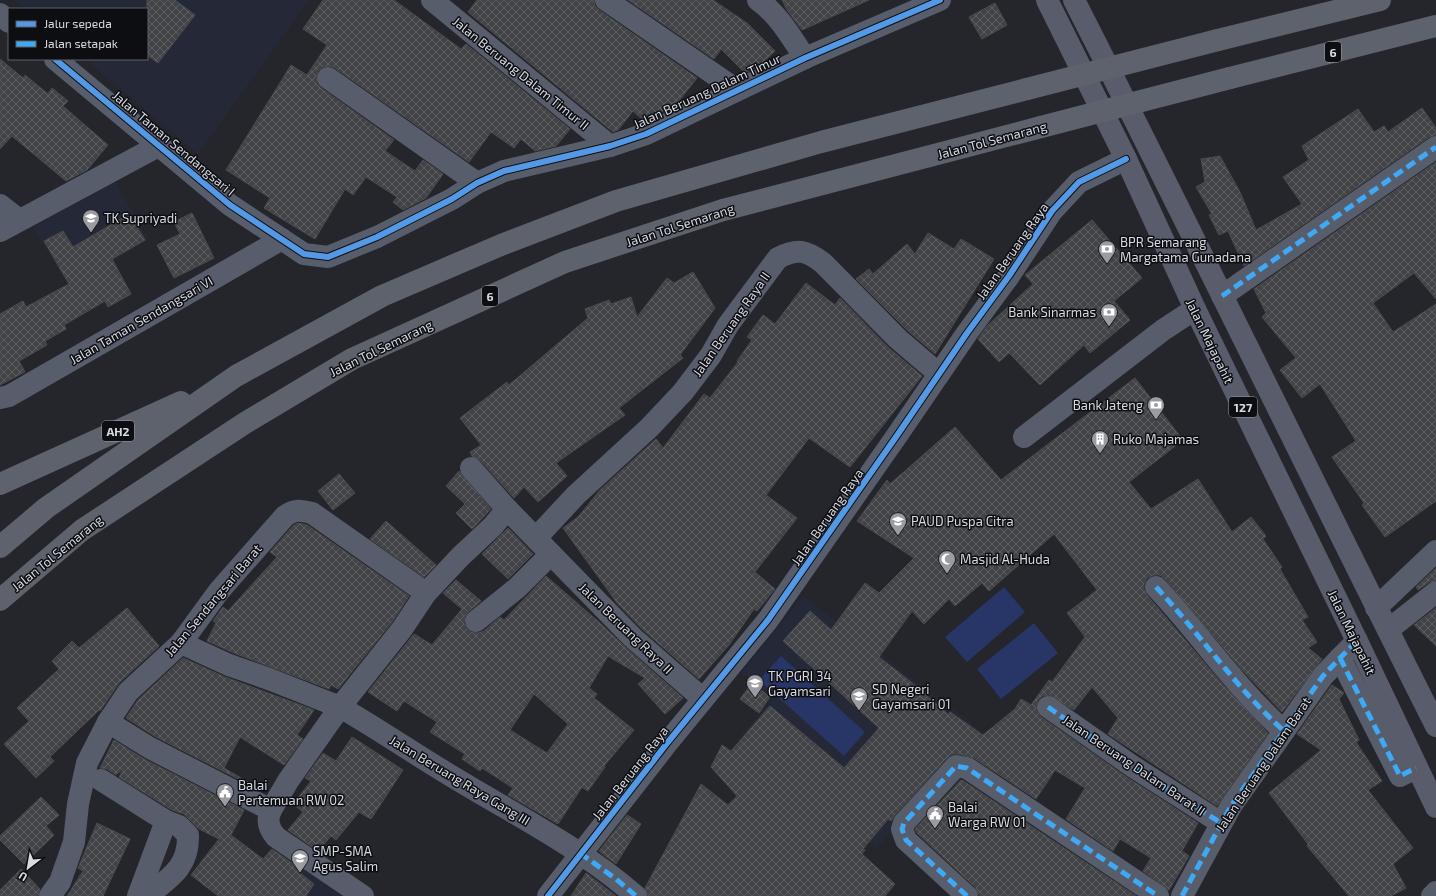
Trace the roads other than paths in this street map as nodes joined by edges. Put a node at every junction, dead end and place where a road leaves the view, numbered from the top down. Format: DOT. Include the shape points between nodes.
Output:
graph roads {
  1 [pos="432,0"];
  2 [pos="606,0"];
  3 [pos="758,0"];
  4 [pos="940,0"];
  5 [pos="1047,0"];
  6 [pos="1074,0"];
  7 [pos="1380,0"];
  8 [pos="0,14"];
  9 [pos="8,21"];
  10 [pos="1436,26"];
  11 [pos="804,58"];
  12 [pos="56,60"];
  13 [pos="328,78"];
  14 [pos="737,90"];
  15 [pos="160,145"];
  16 [pos="610,146"];
  17 [pos="1436,147"];
  18 [pos="1126,159"];
  19 [pos="478,183"];
  20 [pos="0,205"];
  21 [pos="19,220"];
  22 [pos="0,231"];
  23 [pos="282,239"];
  24 [pos="1222,296"];
  25 [pos="1195,309"];
  26 [pos="939,374"];
  27 [pos="236,376"];
  28 [pos="0,398"];
  29 [pos="1024,437"];
  30 [pos="471,468"];
  31 [pos="0,484"];
  32 [pos="507,508"];
  33 [pos="536,538"];
  34 [pos="0,547"];
  35 [pos="1436,551"];
  36 [pos="551,554"];
  37 [pos="1156,586"];
  38 [pos="1436,592"];
  39 [pos="426,593"];
  40 [pos="0,600"];
  41 [pos="1376,608"];
  42 [pos="476,621"];
  43 [pos="1388,630"];
  44 [pos="1357,641"];
  45 [pos="180,643"];
  46 [pos="1340,658"];
  47 [pos="703,699"];
  48 [pos="340,707"];
  49 [pos="1048,707"];
  50 [pos="108,722"];
  51 [pos="1436,726"];
  52 [pos="1284,731"];
  53 [pos="1416,768"];
  54 [pos="101,780"];
  55 [pos="1436,807"];
  56 [pos="271,810"];
  57 [pos="166,821"];
  58 [pos="1220,823"];
  59 [pos="580,853"];
  60 [pos="1436,892"];
  61 [pos="50,896"];
  62 [pos="138,896"];
  63 [pos="147,896"];
  64 [pos="363,896"];
  65 [pos="548,896"];
  66 [pos="636,896"];
  67 [pos="967,896"];
  68 [pos="1158,896"];
  69 [pos="1182,896"];
  70 [pos="1432,896"];
  1 -- 16 [label="street, Jalan Beruang Dalam Timur II"];
  2 -- 14 [label="street"];
  3 -- 11 [label="street" via="784,26"];
  4 -- 11 [label="street, Jalan Beruang Dalam Timur"];
  5 -- 18 [label="main road, Jalan Majapahit / 127"];
  6 -- 24 [label="main road, 127"];
  7 -- 27 [label="highway, bridge" via="821,142 616,201 501,244 382,296"];
  8 -- 9 [label="street"];
  10 -- 40 [label="highway, Jalan Tol Semarang / 6, bridge" via="722,210 573,260 352,359 245,423 82,530"];
  11 -- 14 [label="street, Jalan Beruang Dalam Timur"];
  12 -- 15 [label="street, Jalan Taman Sendangsari I"];
  13 -- 19 [label="street"];
  14 -- 16 [label="street, Jalan Beruang Dalam Timur" via="646,134"];
  15 -- 21 [label="street"];
  15 -- 23 [label="street, Jalan Taman Sendangsari I" via="230,205"];
  16 -- 19 [label="street, Jalan Beruang Dalam Timur" via="504,171"];
  17 -- 24 [label="street"];
  18 -- 25 [label="main road, Jalan Majapahit / 127"];
  18 -- 26 [label="street, Jalan Beruang Raya" via="1079,182 1052,211"];
  19 -- 23 [label="street, Jalan Taman Sendangsari I" via="413,220 328,257 304,254"];
  20 -- 21 [label="street"];
  21 -- 22 [label="street"];
  23 -- 28 [label="street, Jalan Taman Sendangsari VI" via="9,396"];
  24 -- 41 [label="main road, 127"];
  25 -- 29 [label="street" via="1163,330"];
  25 -- 44 [label="main road, Jalan Majapahit / 127"];
  26 -- 33 [label="street, Jalan Beruang Raya II" via="898,339 823,263 801,251 789,252 778,258 728,325 711,355 683,392 576,495"];
  26 -- 47 [label="street, Jalan Beruang Raya" via="768,620"];
  27 -- 31 [label="highway, AH2"];
  27 -- 34 [label="highway" via="46,508"];
  30 -- 32 [label="street, Jalan Beruang Raya II"];
  32 -- 33 [label="street, Jalan Beruang Raya II"];
  32 -- 39 [label="street" via="493,526"];
  33 -- 36 [label="street, Jalan Beruang Raya II"];
  35 -- 41 [label="street"];
  36 -- 42 [label="street" via="517,588"];
  36 -- 47 [label="street, Jalan Beruang Raya II" via="633,638"];
  37 -- 52 [label="street" via="1258,708"];
  38 -- 43 [label="street"];
  39 -- 45 [label="street, Jalan Sendangsari Barat" via="325,520 312,513 293,510 219,591"];
  39 -- 48 [label="street" via="402,629"];
  41 -- 43 [label="main road, 127"];
  43 -- 51 [label="main road, 127"];
  44 -- 46 [label="street, Jalan Beruang Dalam Barat"];
  44 -- 53 [label="main road, Jalan Majapahit / 127"];
  45 -- 48 [label="street, Jalan Beruang Raya Gang III" via="229,665"];
  45 -- 50 [label="street, Jalan Sendangsari Barat" via="128,692"];
  46 -- 52 [label="street, Jalan Beruang Dalam Barat" via="1323,676"];
  46 -- 53 [label="street, Jalan Majapahit" via="1400,776"];
  47 -- 59 [label="street, Jalan Beruang Raya"];
  48 -- 56 [label="street" via="288,781"];
  48 -- 59 [label="street, Jalan Beruang Raya Gang III" via="460,781 551,833"];
  49 -- 58 [label="street, Jalan Beruang Dalam Barat II"];
  50 -- 56 [label="street" via="150,748"];
  50 -- 61 [label="street, Jalan Sendangsari Barat" via="87,763 78,804 74,842 60,882"];
  52 -- 58 [label="street, Jalan Beruang Dalam Barat"];
  53 -- 55 [label="main road, Jalan Majapahit / 127"];
  54 -- 57 [label="street"];
  56 -- 64 [label="street" via="268,822 276,837"];
  57 -- 62 [label="street"];
  57 -- 63 [label="street" via="179,826 188,834 188,849 182,865 165,883"];
  58 -- 69 [label="street, Jalan Beruang Dalam Barat"];
  59 -- 65 [label="street, Jalan Beruang Raya"];
  59 -- 66 [label="street, Jalan Beruang Raya Gang III"];
  60 -- 70 [label="street"];
  67 -- 68 [label="street" via="906,840 902,829 956,766 962,766"];
}
